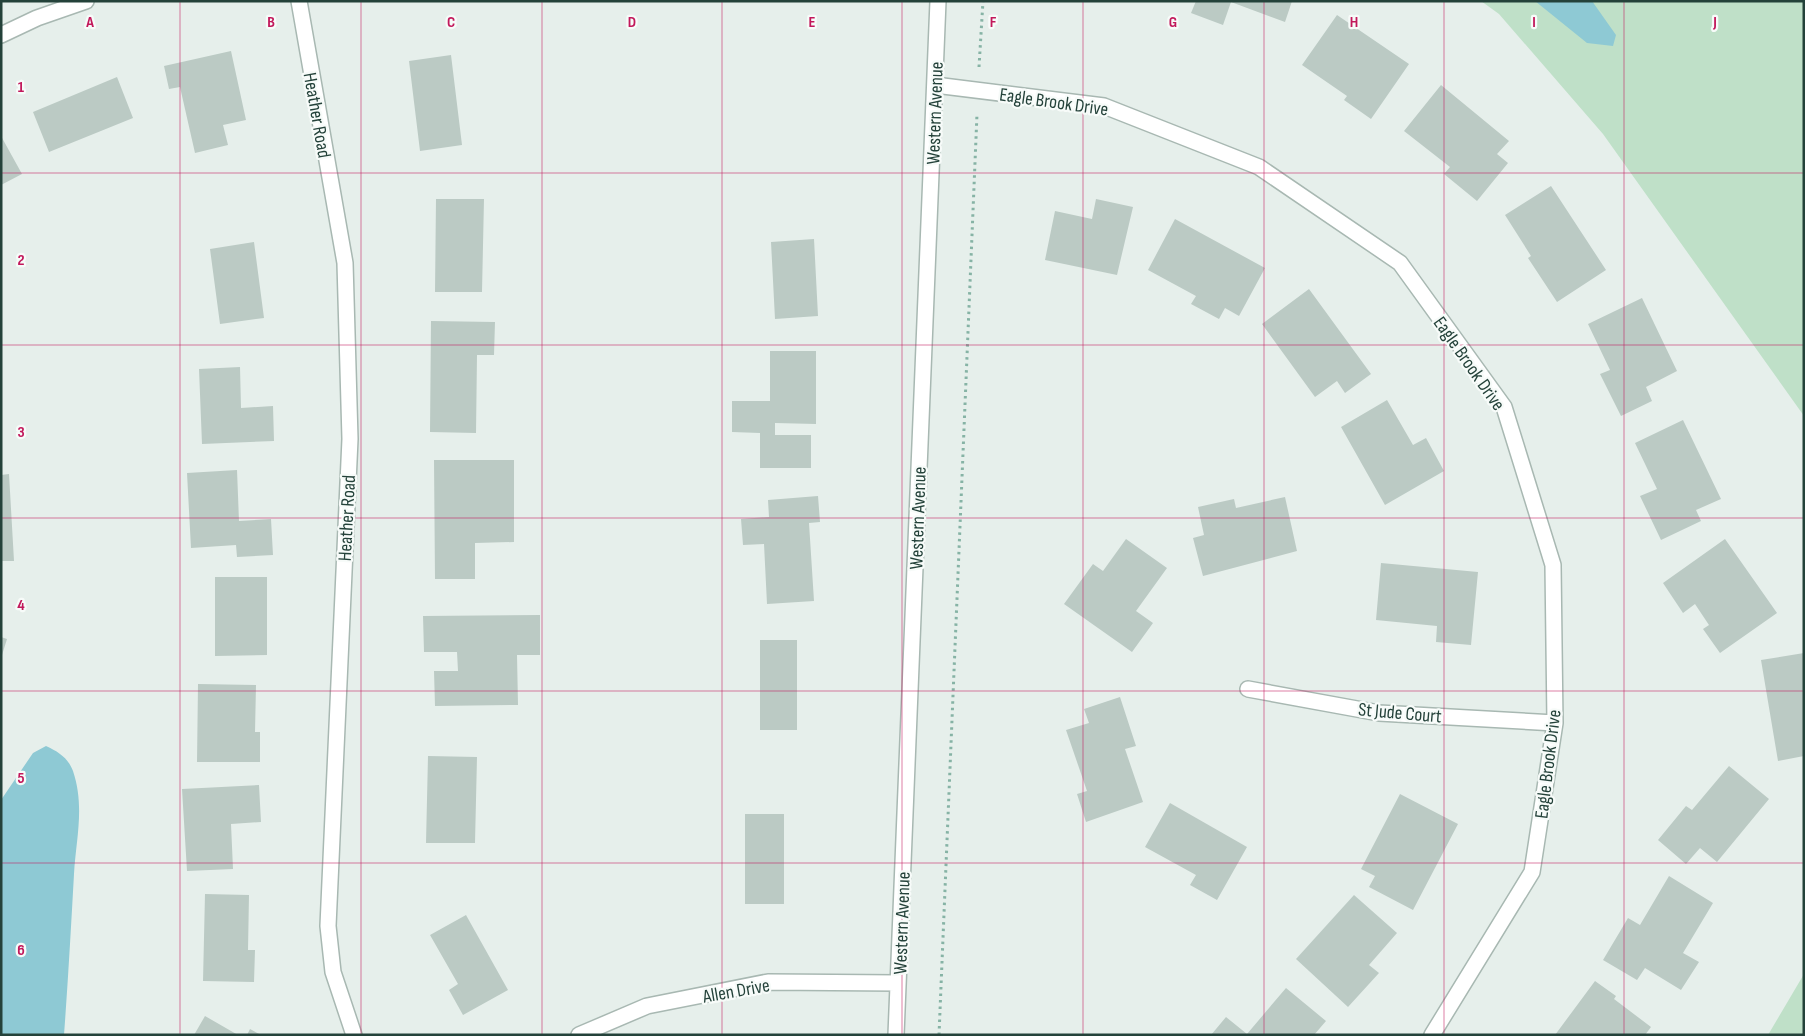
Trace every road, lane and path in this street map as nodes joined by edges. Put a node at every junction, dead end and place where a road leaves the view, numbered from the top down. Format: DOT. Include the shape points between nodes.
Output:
graph roads {
  1 [pos="86,1"];
  2 [pos="299,1"];
  3 [pos="938,1"];
  4 [pos="983,1"];
  5 [pos="1,35"];
  6 [pos="935,85"];
  7 [pos="978,90"];
  8 [pos="1248,689"];
  9 [pos="1555,722"];
  10 [pos="898,983"];
  11 [pos="354,1035"];
  12 [pos="579,1035"];
  13 [pos="896,1035"];
  14 [pos="939,1035"];
  15 [pos="1432,1035"];
  1 -- 5 [label="street"];
  2 -- 11 [label="street, Heather Road" via="345,263 350,439 328,926 333,972"];
  3 -- 6 [label="street, Western Avenue"];
  4 -- 7 [label="path"];
  6 -- 7 [label="street, Eagle Brook Drive"];
  6 -- 10 [label="street, Western Avenue"];
  7 -- 9 [label="street, Eagle Brook Drive" via="1104,106 1259,167 1400,263 1504,407 1554,566"];
  7 -- 14 [label="path"];
  8 -- 9 [label="street, St Jude Court" via="1379,713"];
  9 -- 15 [label="street, Eagle Brook Drive" via="1532,872"];
  10 -- 12 [label="street, Allen Drive" via="768,982 647,1006"];
  10 -- 13 [label="street, Western Avenue"];
}
